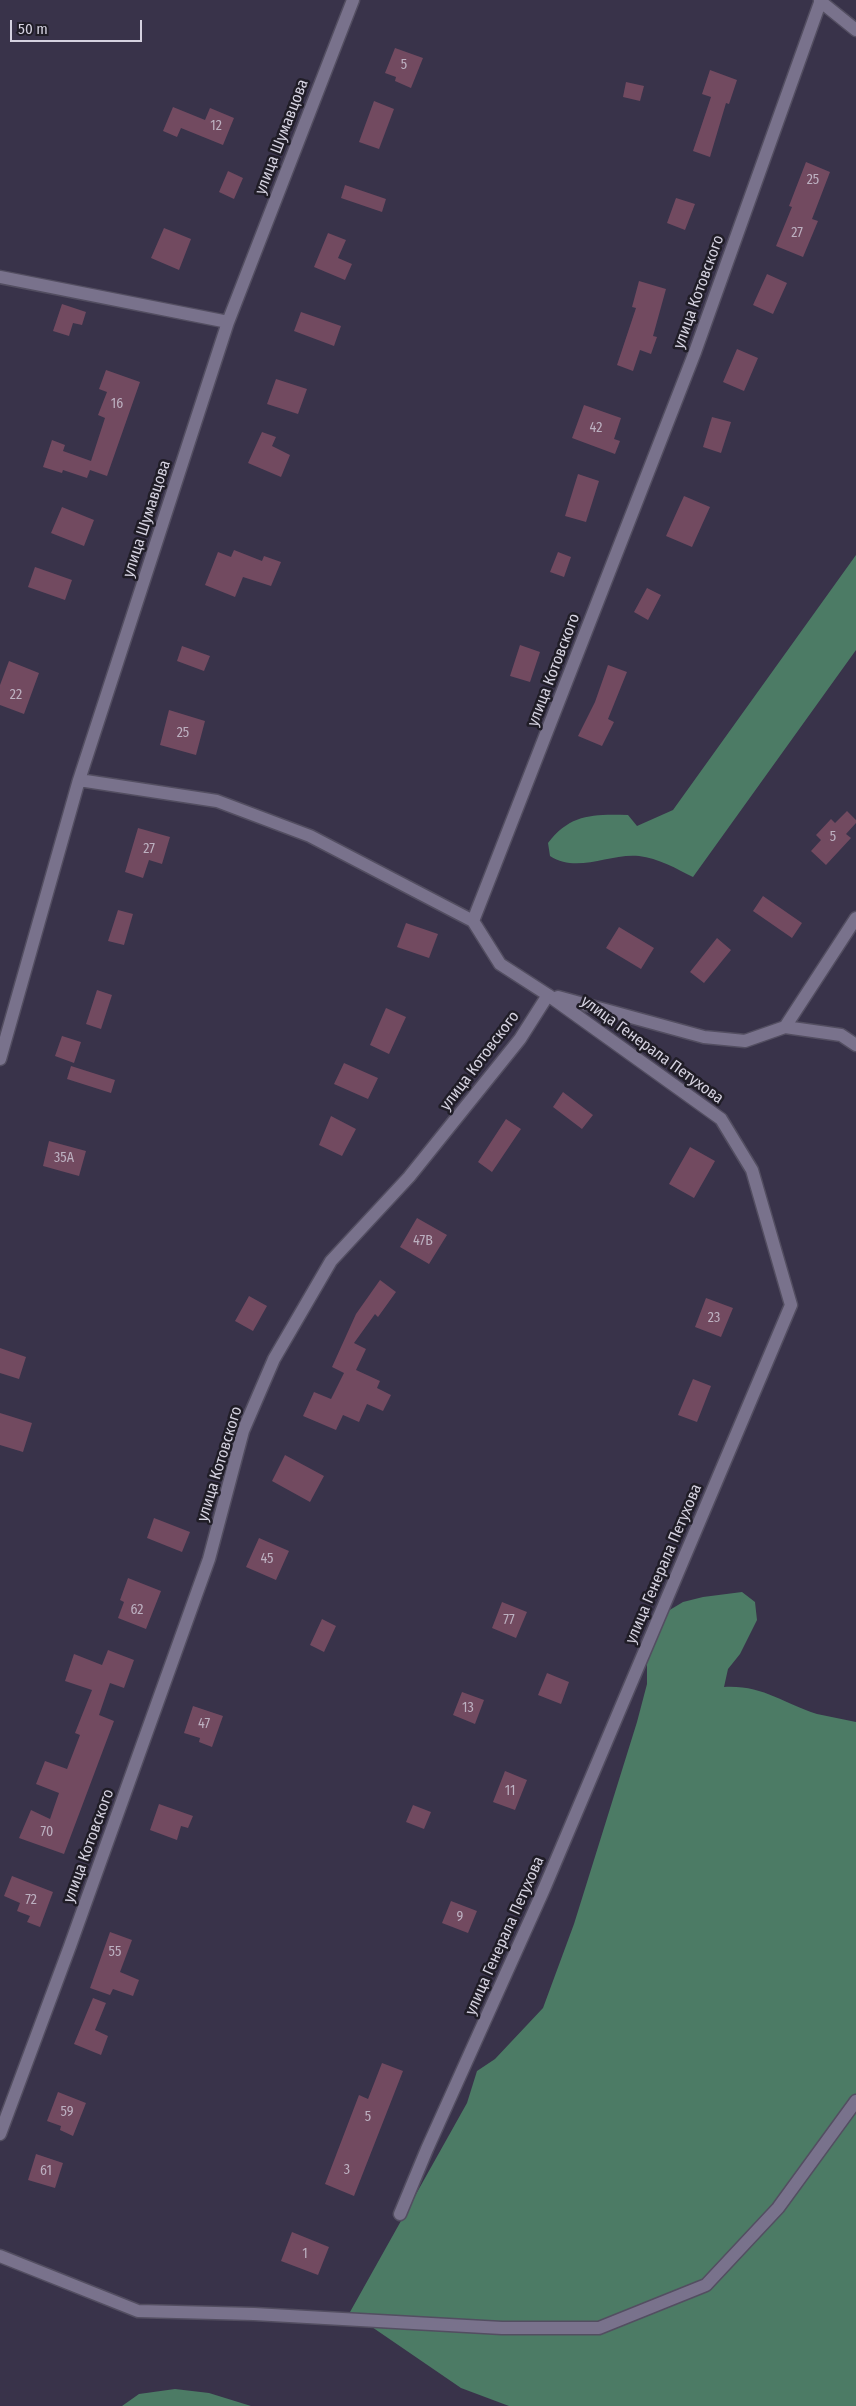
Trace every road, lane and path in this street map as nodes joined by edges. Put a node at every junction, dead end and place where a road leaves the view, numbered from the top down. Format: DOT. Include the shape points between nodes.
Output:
graph roads {
  1 [pos="353,0"];
  2 [pos="820,0"];
  3 [pos="856,30"];
  4 [pos="0,277"];
  5 [pos="228,322"];
  6 [pos="79,780"];
  7 [pos="856,918"];
  8 [pos="473,921"];
  9 [pos="548,995"];
  10 [pos="785,1027"];
  11 [pos="856,1045"];
  12 [pos="0,1058"];
  13 [pos="856,2101"];
  14 [pos="0,2134"];
  15 [pos="400,2214"];
  16 [pos="0,2256"];
  1 -- 5 [label="street, улица Шумавцова"];
  2 -- 3 [label="street"];
  2 -- 8 [label="street, улица Котовского" via="695,352"];
  4 -- 5 [label="street"];
  5 -- 6 [label="street, улица Шумавцова"];
  6 -- 8 [label="street" via="217,801 310,836"];
  6 -- 12 [label="street, улица Шумавцова"];
  7 -- 10 [label="street"];
  8 -- 9 [label="street" via="500,964"];
  9 -- 10 [label="street" via="704,1037 745,1041"];
  9 -- 14 [label="street, улица Котовского" via="520,1039 409,1178 331,1261 274,1358 243,1431 209,1559"];
  9 -- 15 [label="street, улица Генерала Петухова" via="721,1119 752,1170 791,1305 544,1889"];
  10 -- 11 [label="street" via="841,1036"];
  13 -- 16 [label="street" via="778,2208 706,2285 599,2328 502,2328 138,2311"];
}
